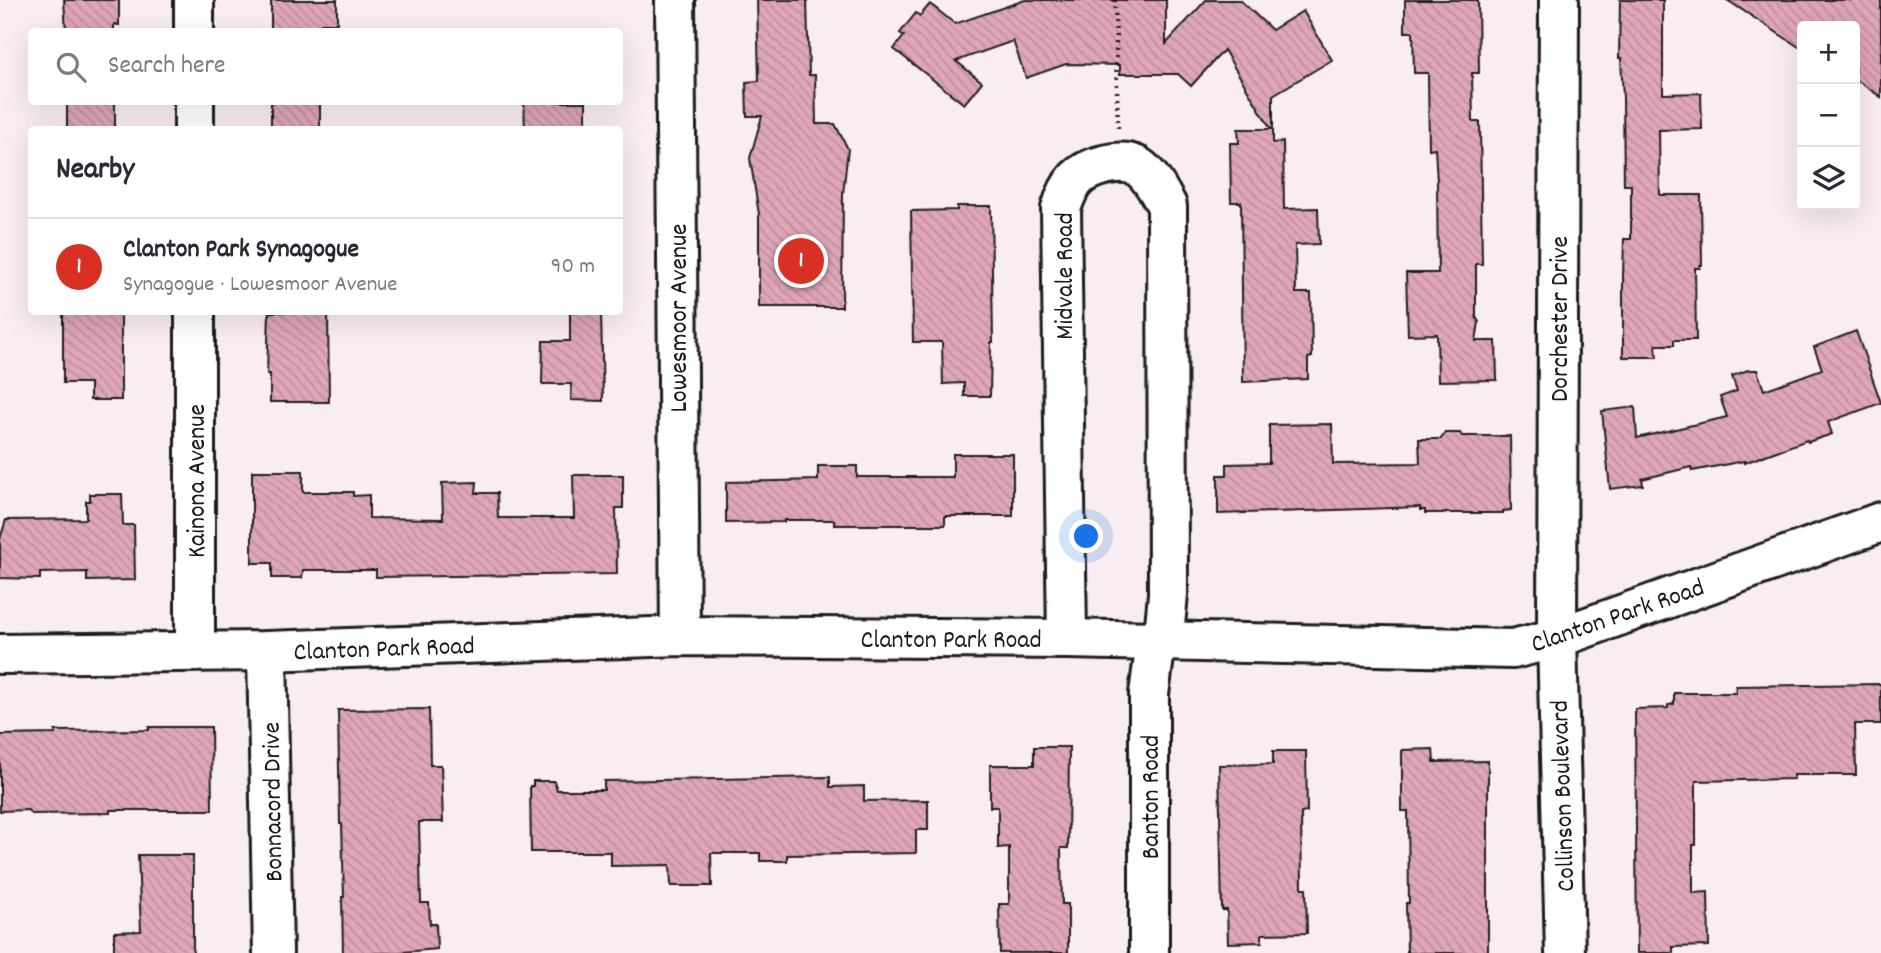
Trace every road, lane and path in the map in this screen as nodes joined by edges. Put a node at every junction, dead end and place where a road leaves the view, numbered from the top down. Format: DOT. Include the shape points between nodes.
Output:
graph roads {
  1 [pos="194,0"];
  2 [pos="675,0"];
  3 [pos="1115,0"];
  4 [pos="1559,0"];
  5 [pos="194,28"];
  6 [pos="194,105"];
  7 [pos="194,126"];
  8 [pos="1118,161"];
  9 [pos="195,315"];
  10 [pos="1881,522"];
  11 [pos="680,636"];
  12 [pos="1557,638"];
  13 [pos="1067,639"];
  14 [pos="1156,642"];
  15 [pos="195,650"];
  16 [pos="267,652"];
  17 [pos="0,654"];
  18 [pos="274,953"];
  19 [pos="1149,953"];
  20 [pos="1565,953"];
  1 -- 5 [label="street"];
  2 -- 11 [label="street, Lowesmoor Avenue"];
  3 -- 8 [label="path"];
  4 -- 12 [label="street, Dorchester Drive"];
  6 -- 7 [label="street"];
  8 -- 13 [label="street, Midvale Road" via="1085,170 1066,192 1061,209"];
  8 -- 14 [label="street" via="1138,167 1167,206 1168,594 1165,625"];
  9 -- 15 [label="street, Kainona Avenue"];
  10 -- 12 [label="street, Clanton Park Road"];
  11 -- 13 [label="street, Clanton Park Road"];
  11 -- 16 [label="street, Clanton Park Road"];
  12 -- 14 [label="street, Clanton Park Road" via="1513,649"];
  12 -- 20 [label="street, Collinson Boulevard"];
  13 -- 14 [label="street, Clanton Park Road"];
  14 -- 19 [label="street, Banton Road" via="1149,694"];
  15 -- 16 [label="street, Clanton Park Road"];
  15 -- 17 [label="street, Clanton Park Road"];
  16 -- 18 [label="street, Bonnacord Drive"];
}
